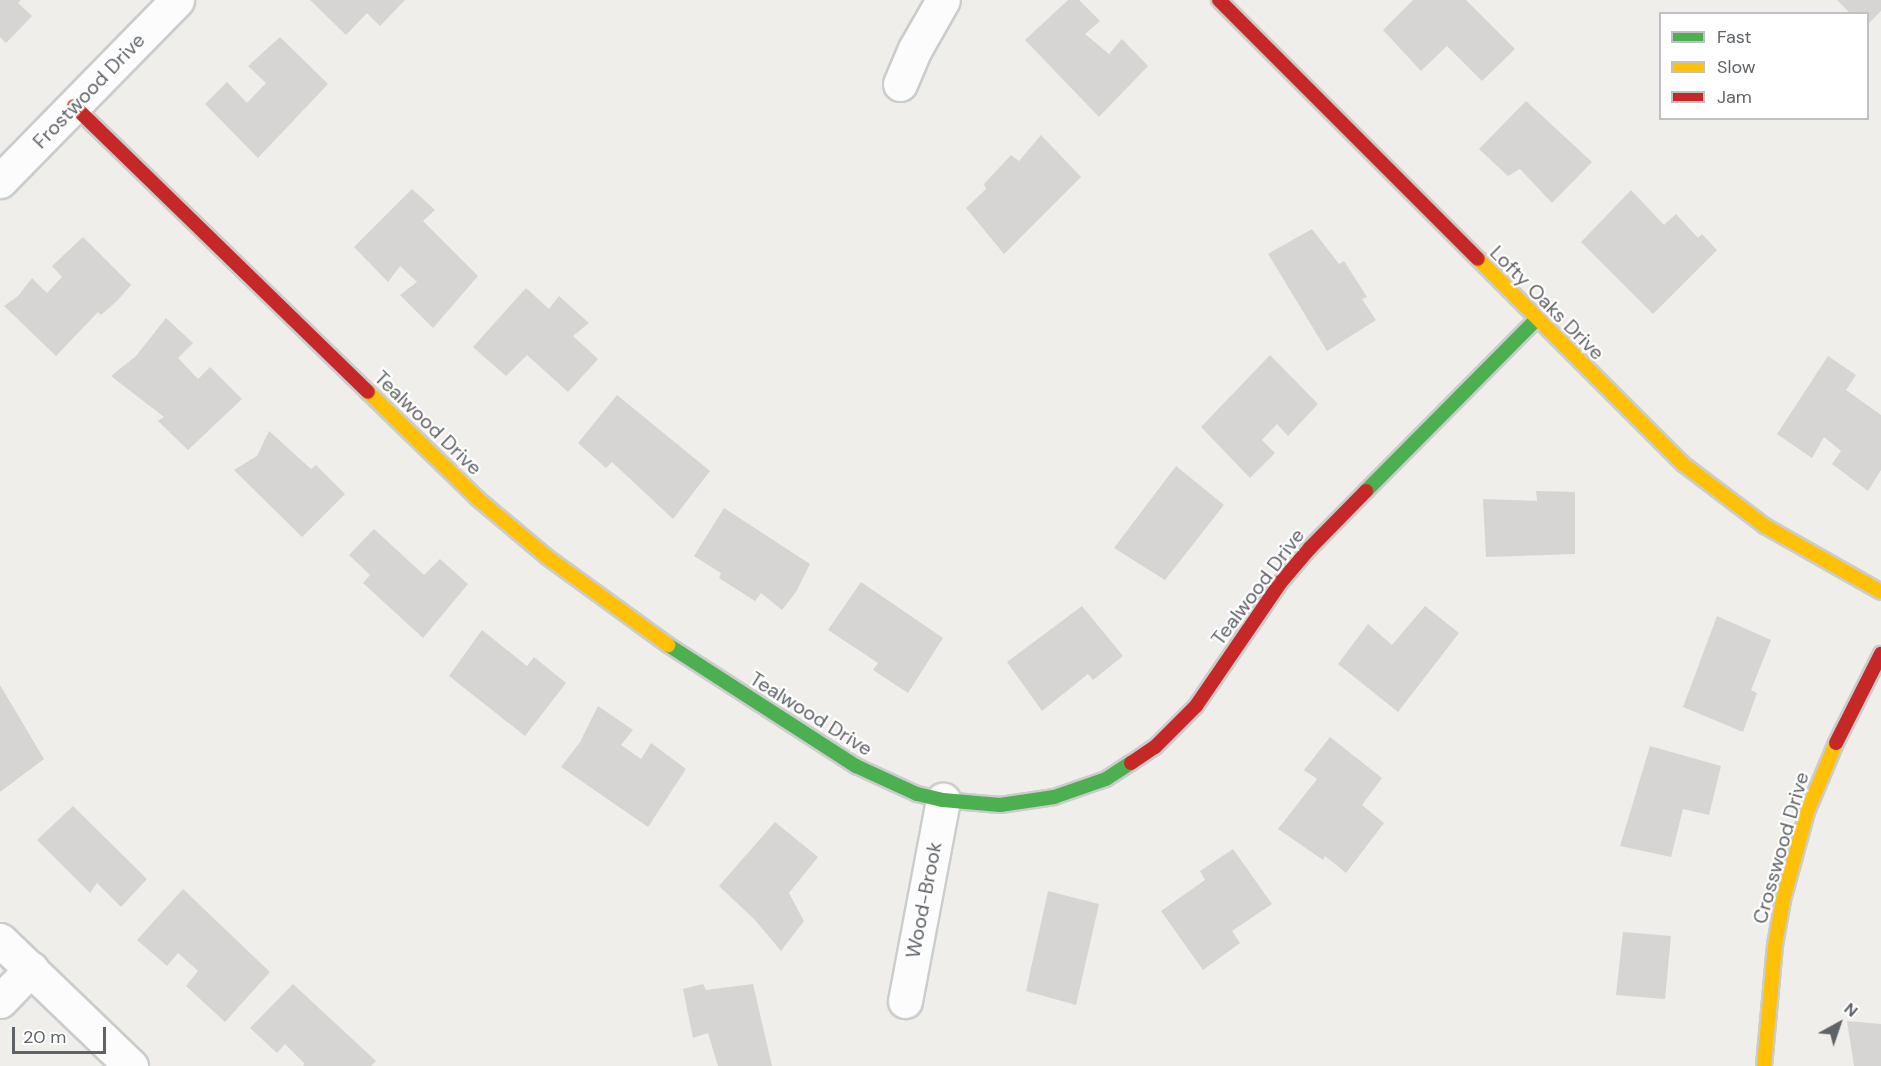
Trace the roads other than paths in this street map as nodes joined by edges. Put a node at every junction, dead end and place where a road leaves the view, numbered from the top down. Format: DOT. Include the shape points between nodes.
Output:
graph roads {
  1 [pos="177,0"];
  2 [pos="943,0"];
  3 [pos="1219,0"];
  4 [pos="900,84"];
  5 [pos="74,106"];
  6 [pos="0,181"];
  7 [pos="1536,320"];
  8 [pos="1881,592"];
  9 [pos="1881,654"];
  10 [pos="943,800"];
  11 [pos="0,940"];
  12 [pos="31,969"];
  13 [pos="0,1001"];
  14 [pos="905,1001"];
  15 [pos="131,1066"];
  16 [pos="1764,1066"];
  1 -- 5 [label="street, Frostwood Drive"];
  2 -- 4 [label="street"];
  3 -- 7 [label="street, Lofty Oaks Drive"];
  5 -- 6 [label="street, Frostwood Drive"];
  5 -- 10 [label="street, Tealwood Drive" via="478,499 547,557 669,646 856,766 917,794"];
  7 -- 8 [label="street, Lofty Oaks Drive" via="1650,434 1717,492 1774,532"];
  7 -- 10 [label="street, Tealwood Drive" via="1310,548 1196,706 1155,747 1106,779 1054,797 1000,805"];
  9 -- 16 [label="street, Crosswood Drive" via="1823,770 1807,812 1774,945"];
  10 -- 14 [label="street, Wood-Brook"];
  11 -- 12 [label="street"];
  12 -- 13 [label="street"];
  12 -- 15 [label="street"];
}
